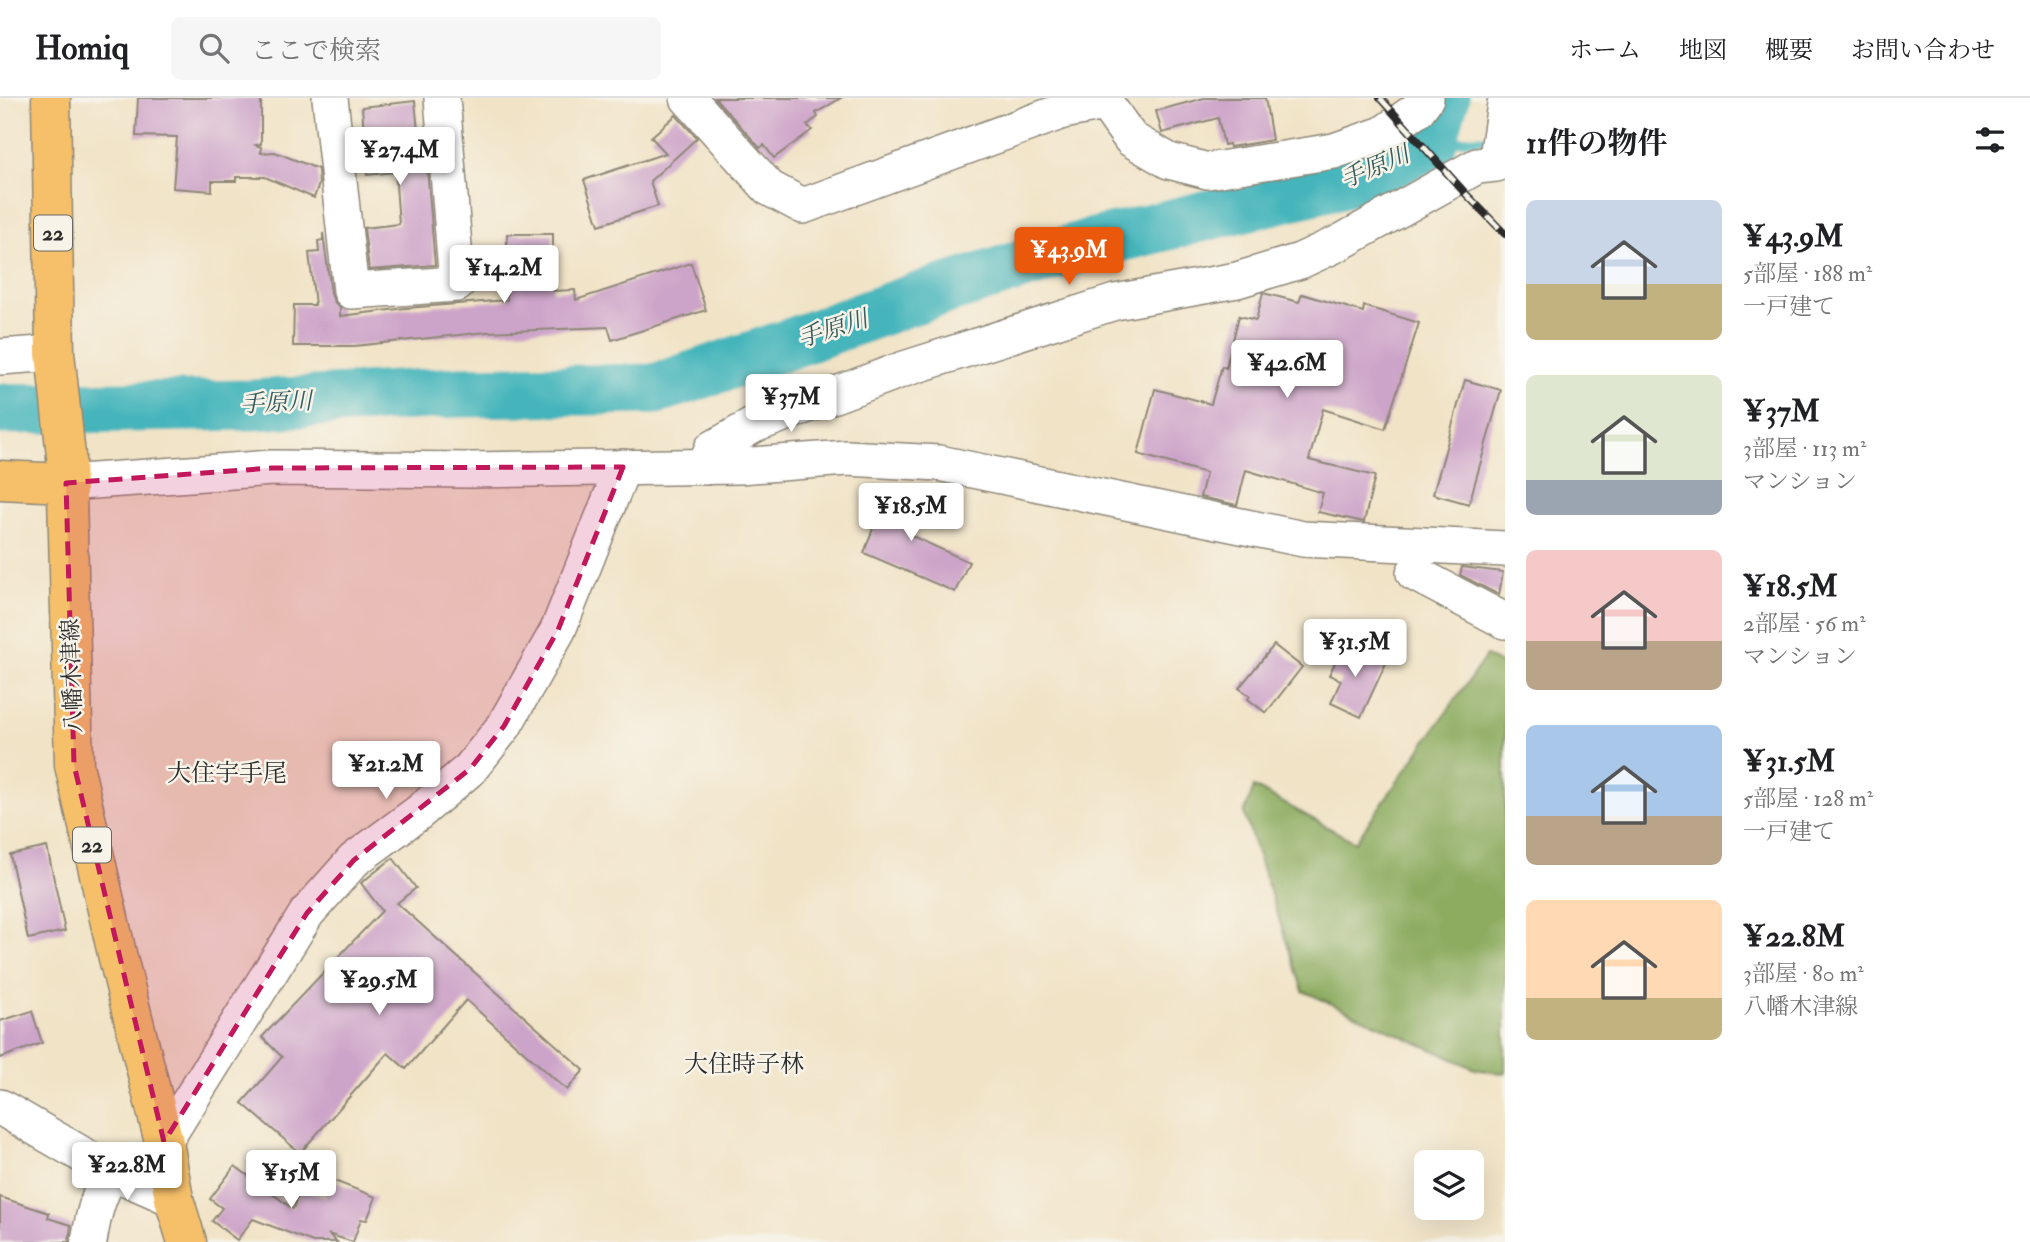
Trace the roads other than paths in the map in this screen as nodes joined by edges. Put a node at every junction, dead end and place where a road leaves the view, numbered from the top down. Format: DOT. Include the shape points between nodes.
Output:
graph roads {
  1 [pos="51,98"];
  2 [pos="330,98"];
  3 [pos="442,98"];
  4 [pos="688,98"];
  5 [pos="1426,98"];
  6 [pos="1103,100"];
  7 [pos="1501,143"];
  8 [pos="0,357"];
  9 [pos="56,360"];
  10 [pos="623,467"];
  11 [pos="705,467"];
  12 [pos="66,470"];
  13 [pos="0,480"];
  14 [pos="1505,549"];
  15 [pos="1414,573"];
  16 [pos="1505,621"];
  17 [pos="0,1107"];
  18 [pos="164,1142"];
  19 [pos="111,1172"];
  20 [pos="174,1199"];
  21 [pos="89,1242"];
  22 [pos="187,1242"];
  1 -- 9 [label="main road, 八幡木津線 / 22"];
  2 -- 3 [label="street" via="351,291 457,284"];
  4 -- 6 [label="street" via="769,188 803,206"];
  5 -- 6 [label="street" via="1383,134 1334,151 1208,171 1169,161 1131,139"];
  7 -- 11 [label="street" via="1477,166 1300,261 1237,280 1115,302 901,370 754,425 712,449"];
  8 -- 9 [label="street"];
  9 -- 12 [label="main road, 八幡木津線 / 22"];
  10 -- 11 [label="street"];
  10 -- 12 [label="street"];
  10 -- 18 [label="street" via="558,630 504,726 470,769 354,860 307,913"];
  11 -- 14 [label="street" via="847,458 939,463 1303,539"];
  12 -- 13 [label="main road"];
  12 -- 18 [label="main road, 八幡木津線 / 22" via="74,765"];
  15 -- 16 [label="street"];
  17 -- 19 [label="street"];
  18 -- 20 [label="main road, 八幡木津線 / 22"];
  19 -- 20 [label="street"];
  19 -- 21 [label="street" via="94,1209"];
  20 -- 22 [label="main road, 八幡木津線 / 22"];
}
